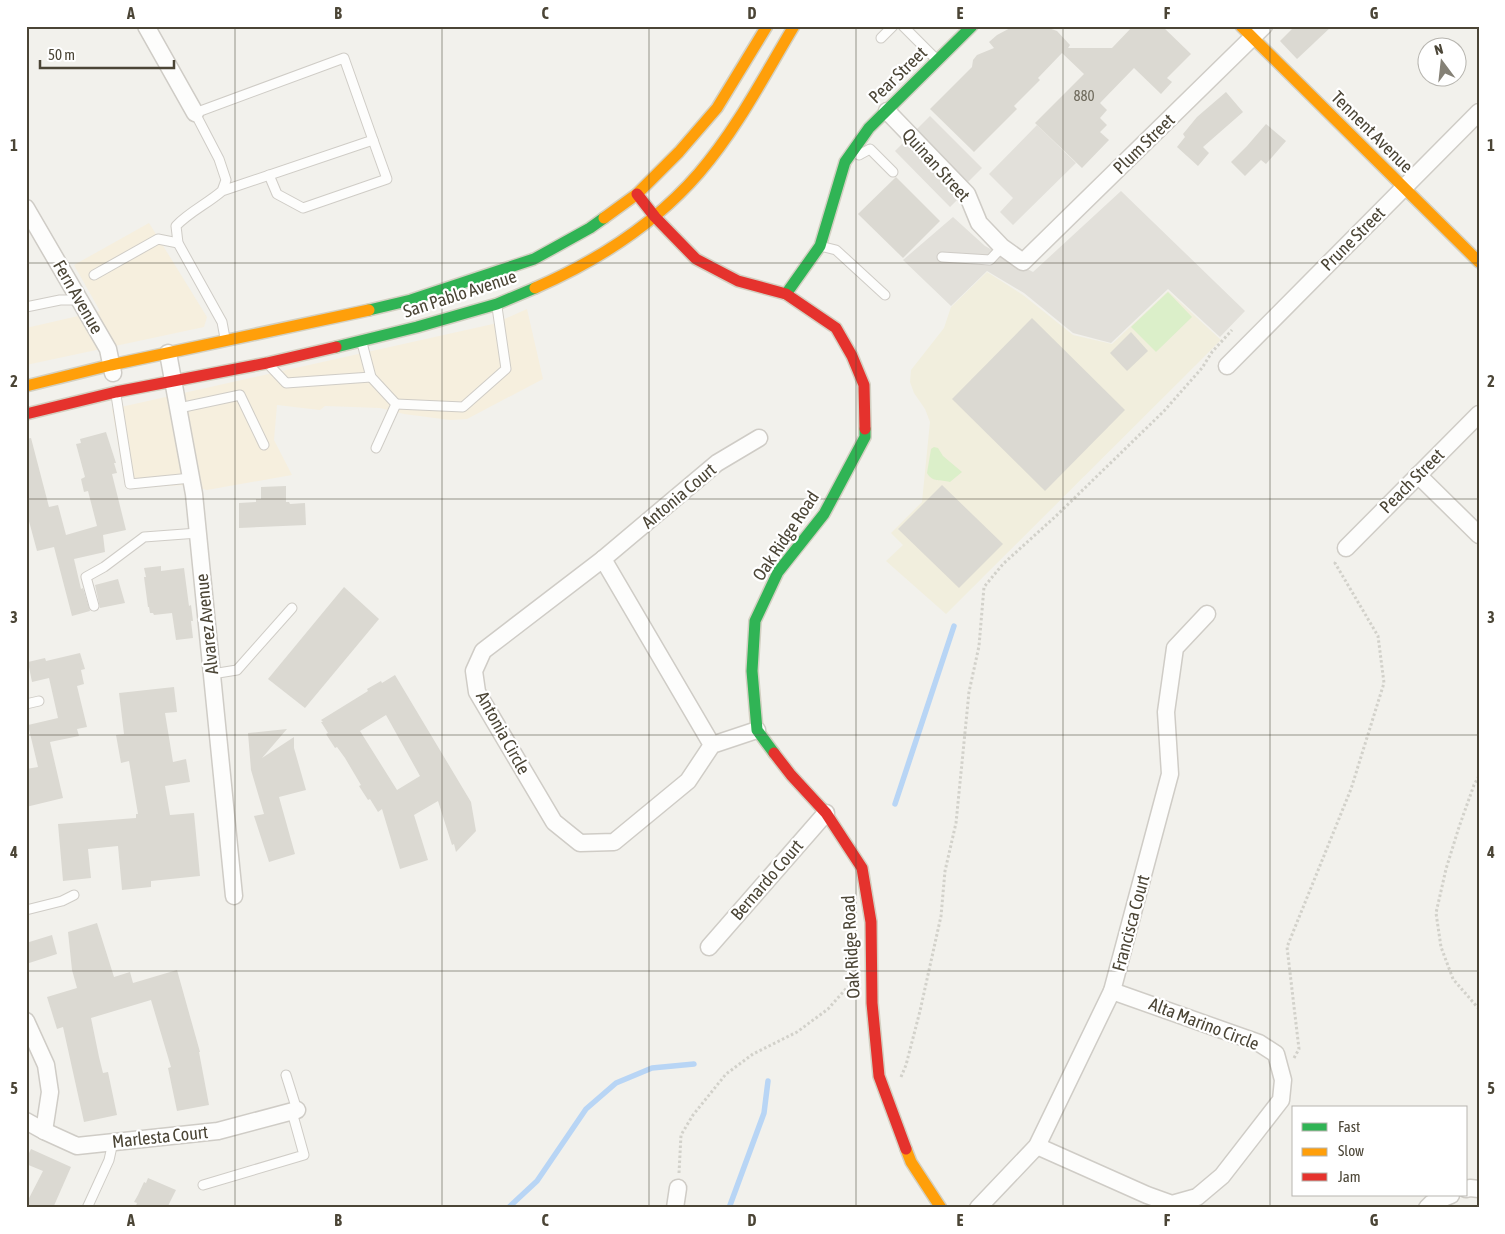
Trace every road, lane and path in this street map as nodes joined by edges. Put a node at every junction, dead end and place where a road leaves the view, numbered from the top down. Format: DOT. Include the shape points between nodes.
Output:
graph roads {
  1 [pos="146,26"];
  2 [pos="767,26"];
  3 [pos="794,26"];
  4 [pos="893,26"];
  5 [pos="903,26"];
  6 [pos="972,26"];
  7 [pos="1241,26"];
  8 [pos="1259,32"];
  9 [pos="881,38"];
  10 [pos="938,60"];
  11 [pos="887,112"];
  12 [pos="1479,112"];
  13 [pos="195,113"];
  14 [pos="373,140"];
  15 [pos="845,162"];
  16 [pos="893,172"];
  17 [pos="269,176"];
  18 [pos="1404,189"];
  19 [pos="222,191"];
  20 [pos="637,194"];
  21 [pos="26,208"];
  22 [pos="655,217"];
  23 [pos="178,243"];
  24 [pos="820,246"];
  25 [pos="1002,247"];
  26 [pos="942,256"];
  27 [pos="1023,262"];
  28 [pos="1479,262"];
  29 [pos="94,275"];
  30 [pos="786,294"];
  31 [pos="885,295"];
  32 [pos="79,300"];
  33 [pos="497,304"];
  34 [pos="26,307"];
  35 [pos="358,328"];
  36 [pos="1232,330"];
  37 [pos="226,341"];
  38 [pos="168,353"];
  39 [pos="267,363"];
  40 [pos="111,365"];
  41 [pos="1226,366"];
  42 [pos="371,377"];
  43 [pos="173,380"];
  44 [pos="26,386"];
  45 [pos="116,392"];
  46 [pos="396,404"];
  47 [pos="178,408"];
  48 [pos="26,414"];
  49 [pos="1479,414"];
  50 [pos="759,438"];
  51 [pos="264,445"];
  52 [pos="376,448"];
  53 [pos="1418,475"];
  54 [pos="191,478"];
  55 [pos="198,533"];
  56 [pos="1479,535"];
  57 [pos="1346,548"];
  58 [pos="603,559"];
  59 [pos="94,606"];
  60 [pos="292,608"];
  61 [pos="1207,614"];
  62 [pos="212,674"];
  63 [pos="39,701"];
  64 [pos="26,704"];
  65 [pos="758,730"];
  66 [pos="712,745"];
  67 [pos="1479,776"];
  68 [pos="826,813"];
  69 [pos="74,895"];
  70 [pos="234,896"];
  71 [pos="26,910"];
  72 [pos="709,947"];
  73 [pos="871,962"];
  74 [pos="1112,991"];
  75 [pos="1479,1009"];
  76 [pos="26,1021"];
  77 [pos="286,1075"];
  78 [pos="1283,1080"];
  79 [pos="890,1105"];
  80 [pos="294,1111"];
  81 [pos="26,1121"];
  82 [pos="44,1131"];
  83 [pos="113,1142"];
  84 [pos="1037,1146"];
  85 [pos="203,1185"];
  86 [pos="678,1188"];
  87 [pos="1448,1196"];
  88 [pos="87,1208"];
  89 [pos="674,1208"];
  90 [pos="941,1208"];
  91 [pos="978,1208"];
  92 [pos="1428,1208"];
  1 -- 13 [label="street"];
  2 -- 20 [label="main road, San Pablo Avenue" via="717,108"];
  3 -- 22 [label="main road, San Pablo Avenue" via="738,121 699,172"];
  4 -- 9 [label="lane"];
  5 -- 10 [label="lane"];
  6 -- 10 [label="main road, Pear Street"];
  7 -- 8 [label="main road, Tennent Avenue"];
  8 -- 18 [label="main road, Tennent Avenue"];
  8 -- 27 [label="street, Plum Street"];
  10 -- 11 [label="main road, Pear Street"];
  11 -- 15 [label="main road, Pear Street" via="869,128"];
  11 -- 25 [label="street, Quinan Street" via="968,194 979,223"];
  12 -- 18 [label="street, Prune Street"];
  13 -- 14 [label="lane" via="344,58"];
  13 -- 19 [label="lane" via="224,172 226,180"];
  14 -- 17 [label="lane"];
  14 -- 17 [label="lane" via="387,179 313,205 303,208 277,194"];
  15 -- 16 [label="lane" via="870,149"];
  15 -- 24 [label="main road, Pear Street"];
  17 -- 19 [label="lane"];
  18 -- 28 [label="main road, Tennent Avenue"];
  18 -- 41 [label="street, Prune Street"];
  19 -- 23 [label="lane" via="185,216 176,226"];
  20 -- 22 [label="main road, Oak Ridge Road"];
  20 -- 35 [label="main road, San Pablo Avenue" via="590,228 534,259 411,300"];
  21 -- 32 [label="street, Fern Avenue"];
  22 -- 30 [label="main road, Oak Ridge Road" via="696,259 738,281"];
  22 -- 33 [label="main road, San Pablo Avenue" via="604,254"];
  23 -- 29 [label="lane" via="158,239"];
  23 -- 37 [label="lane" via="222,322"];
  24 -- 30 [label="main road, Pear Street"];
  24 -- 31 [label="lane" via="836,250"];
  25 -- 26 [label="lane" via="990,260"];
  25 -- 27 [label="street, Quinan Street"];
  30 -- 65 [label="main road, Oak Ridge Road" via="836,328 852,356 864,385 865,437 824,514 778,572 755,621 752,671"];
  32 -- 34 [label="lane"];
  32 -- 40 [label="street, Fern Avenue" via="108,349"];
  33 -- 35 [label="main road, San Pablo Avenue"];
  33 -- 46 [label="lane" via="506,369 463,407"];
  35 -- 37 [label="main road, San Pablo Avenue"];
  35 -- 39 [label="main road, San Pablo Avenue"];
  35 -- 42 [label="lane"];
  36 -- 79 [label="path" via="1164,411 1003,564 984,587 980,638 969,692 956,823 945,870 941,916 906,1065"];
  37 -- 38 [label="main road, San Pablo Avenue"];
  38 -- 40 [label="main road, San Pablo Avenue"];
  38 -- 43 [label="street, Alvarez Avenue"];
  39 -- 42 [label="lane" via="286,383"];
  39 -- 43 [label="main road, San Pablo Avenue"];
  40 -- 44 [label="main road, San Pablo Avenue"];
  40 -- 45 [label="street, Fern Avenue"];
  42 -- 46 [label="lane"];
  43 -- 45 [label="main road, San Pablo Avenue"];
  43 -- 47 [label="street, Alvarez Avenue"];
  45 -- 48 [label="main road, San Pablo Avenue"];
  45 -- 54 [label="lane" via="130,484"];
  46 -- 52 [label="lane"];
  47 -- 51 [label="lane" via="240,395"];
  47 -- 54 [label="street, Alvarez Avenue"];
  49 -- 53 [label="street, Peach Street"];
  50 -- 58 [label="street, Antonia Court" via="717,463"];
  53 -- 56 [label="street"];
  53 -- 57 [label="street, Peach Street"];
  54 -- 55 [label="street, Alvarez Avenue"];
  55 -- 59 [label="lane" via="144,537 104,568 86,576"];
  55 -- 62 [label="street, Alvarez Avenue"];
  57 -- 78 [label="path" via="1335,563 1378,636 1384,682 1351,788 1287,947 1299,1049"];
  58 -- 66 [label="street"];
  58 -- 66 [label="street, Antonia Circle" via="483,651 474,671 477,692 554,822 580,843 614,842 688,781"];
  60 -- 62 [label="lane" via="237,670"];
  61 -- 74 [label="street, Francisca Court" via="1176,648 1166,712 1170,774"];
  62 -- 70 [label="street, Alvarez Avenue"];
  63 -- 64 [label="lane"];
  65 -- 66 [label="street"];
  65 -- 68 [label="main road, Oak Ridge Road" via="791,775"];
  67 -- 75 [label="path" via="1459,827 1436,913 1441,947 1453,979"];
  68 -- 72 [label="street, Bernardo Court"];
  68 -- 73 [label="main road, Oak Ridge Road" via="862,868 870,922"];
  69 -- 71 [label="lane"];
  73 -- 79 [label="main road, Oak Ridge Road" via="879,1076"];
  73 -- 86 [label="path" via="828,1009 797,1032 753,1054 726,1074 681,1135"];
  74 -- 78 [label="street, Alta Marino Circle" via="1259,1043 1276,1054"];
  74 -- 84 [label="street, Francisca Court"];
  76 -- 82 [label="street" via="46,1065 50,1092"];
  77 -- 80 [label="lane"];
  78 -- 84 [label="street, Alta Marino Circle" via="1281,1100 1222,1176 1197,1198 1172,1204"];
  79 -- 90 [label="main road, Oak Ridge Road" via="911,1162"];
  80 -- 83 [label="street, Marlesta Court" via="218,1131"];
  80 -- 85 [label="lane" via="304,1155"];
  81 -- 82 [label="street, Marlesta Court"];
  82 -- 83 [label="street, Marlesta Court" via="77,1146"];
  83 -- 88 [label="lane" via="109,1160"];
  84 -- 91 [label="street, Francisca Court"];
  86 -- 89 [label="street"];
  87 -- 92 [label="street" via="1432,1202"];
}
